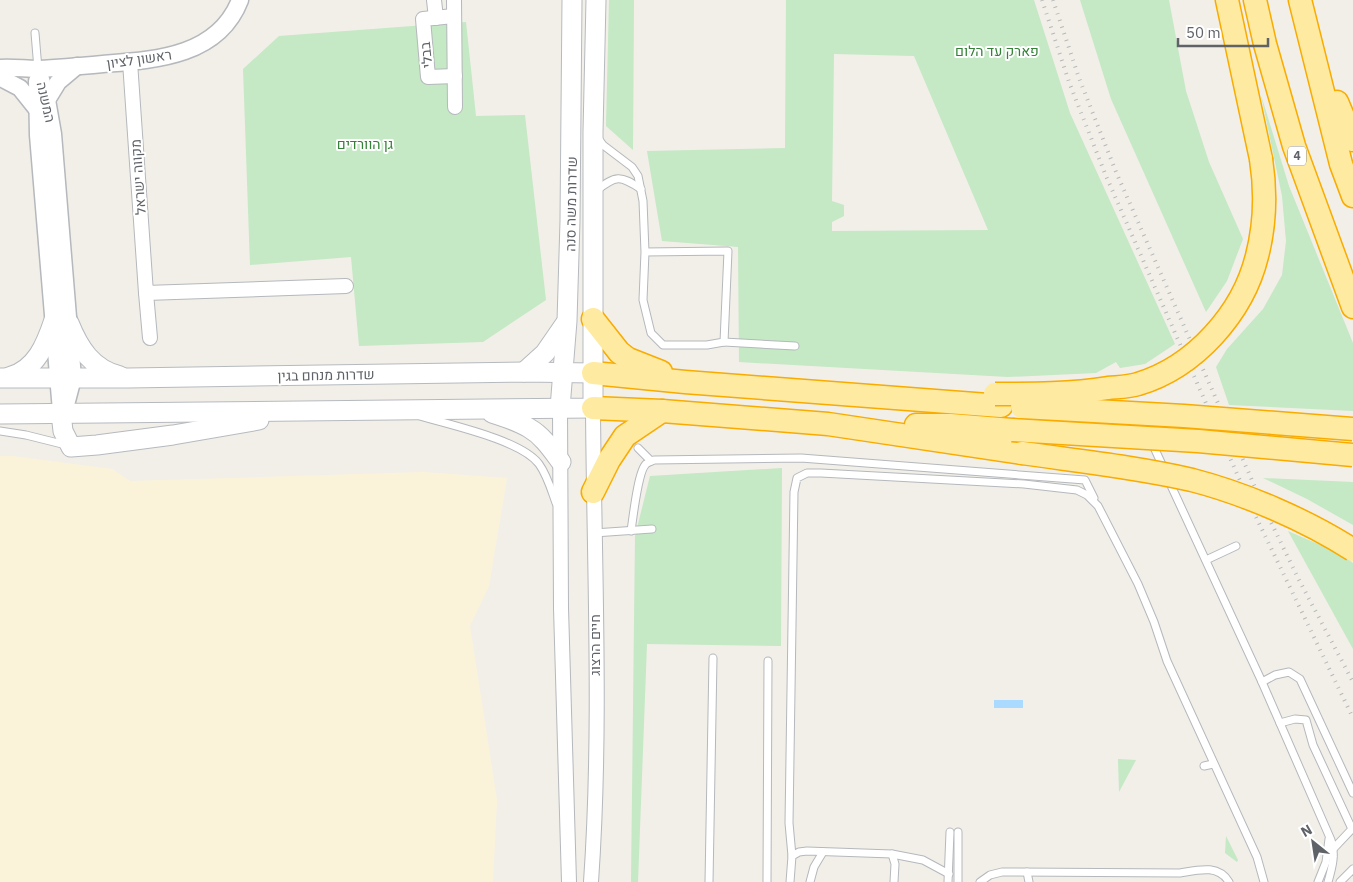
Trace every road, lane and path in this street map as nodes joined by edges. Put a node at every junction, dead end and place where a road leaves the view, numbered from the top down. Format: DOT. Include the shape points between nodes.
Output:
graph roads {
  1 [pos="240,0"];
  2 [pos="434,0"];
  3 [pos="454,0"];
  4 [pos="572,0"];
  5 [pos="596,0"];
  6 [pos="1227,0"];
  7 [pos="1255,0"];
  8 [pos="1300,0"];
  9 [pos="454,16"];
  10 [pos="436,18"];
  11 [pos="35,33"];
  12 [pos="1309,39"];
  13 [pos="130,62"];
  14 [pos="77,66"];
  15 [pos="0,68"];
  16 [pos="38,69"];
  17 [pos="455,76"];
  18 [pos="0,78"];
  19 [pos="42,104"];
  20 [pos="455,107"];
  21 [pos="593,132"];
  22 [pos="1353,140"];
  23 [pos="641,189"];
  24 [pos="594,192"];
  25 [pos="1353,196"];
  26 [pos="645,252"];
  27 [pos="346,286"];
  28 [pos="146,293"];
  29 [pos="1353,307"];
  30 [pos="593,320"];
  31 [pos="61,321"];
  32 [pos="567,321"];
  33 [pos="150,338"];
  34 [pos="724,342"];
  35 [pos="795,346"];
  36 [pos="524,372"];
  37 [pos="562,373"];
  38 [pos="594,373"];
  39 [pos="2,378"];
  40 [pos="66,378"];
  41 [pos="128,378"];
  42 [pos="685,382"];
  43 [pos="998,400"];
  44 [pos="482,408"];
  45 [pos="560,408"];
  46 [pos="593,408"];
  47 [pos="1174,408"];
  48 [pos="398,410"];
  49 [pos="1136,410"];
  50 [pos="307,411"];
  51 [pos="662,411"];
  52 [pos="62,413"];
  53 [pos="0,414"];
  54 [pos="1142,422"];
  55 [pos="828,424"];
  56 [pos="1353,429"];
  57 [pos="0,431"];
  58 [pos="71,446"];
  59 [pos="638,448"];
  60 [pos="1353,455"];
  61 [pos="651,461"];
  62 [pos="561,462"];
  63 [pos="593,492"];
  64 [pos="1098,506"];
  65 [pos="561,518"];
  66 [pos="652,530"];
  67 [pos="631,531"];
  68 [pos="594,533"];
  69 [pos="1236,546"];
  70 [pos="1353,550"];
  71 [pos="1206,560"];
  72 [pos="713,658"];
  73 [pos="768,661"];
  74 [pos="1262,682"];
  75 [pos="1320,719"];
  76 [pos="1280,723"];
  77 [pos="1309,724"];
  78 [pos="1214,764"];
  79 [pos="1204,766"];
  80 [pos="1353,793"];
  81 [pos="1352,830"];
  82 [pos="1328,832"];
  83 [pos="1334,848"];
  84 [pos="823,852"];
  85 [pos="892,854"];
  86 [pos="792,856"];
  87 [pos="1353,869"];
  88 [pos="1027,872"];
  89 [pos="948,878"];
  90 [pos="568,882"];
  91 [pos="591,882"];
  92 [pos="709,882"];
  93 [pos="767,882"];
  94 [pos="790,882"];
  95 [pos="810,882"];
  96 [pos="894,882"];
  97 [pos="958,882"];
  98 [pos="980,882"];
  99 [pos="1029,882"];
  100 [pos="1229,882"];
  101 [pos="1264,882"];
  102 [pos="1318,882"];
  103 [pos="1328,882"];
  104 [pos="1340,882"];
  1 -- 13 [label="street, ראשון לציון" via="229,20 197,46 165,58"];
  2 -- 10 [label="street"];
  3 -- 9 [label="street, בבלי"];
  4 -- 32 [label="main road, שדרות משה סנה"];
  5 -- 21 [label="main road, שדרות משה סנה"];
  6 -- 43 [label="highway, bridge" via="1263,175 1263,219 1257,257 1243,294 1221,327 1194,354 1162,375 1136,384 1098,390"];
  7 -- 29 [label="highway, 4" via="1294,146"];
  8 -- 12 [label="highway"];
  9 -- 10 [label="street"];
  9 -- 17 [label="street, בבלי"];
  10 -- 17 [label="street, בבלי" via="422,19 428,77"];
  11 -- 16 [label="lane"];
  12 -- 22 [label="highway"];
  12 -- 25 [label="highway" via="1341,164"];
  13 -- 14 [label="street, ראשון לציון"];
  13 -- 28 [label="street, מקווה ישראל"];
  14 -- 16 [label="street, ראשון לציון"];
  14 -- 19 [label="street" via="58,82"];
  15 -- 16 [label="street, ראשון לציון"];
  16 -- 18 [label="street, ראשון לציון"];
  16 -- 19 [label="street, המשנה"];
  17 -- 20 [label="street, בבלי"];
  18 -- 19 [label="street"];
  19 -- 31 [label="street, המשנה"];
  21 -- 23 [label="lane" via="603,145 632,167"];
  21 -- 24 [label="main road, שדרות משה סנה"];
  23 -- 24 [label="lane" via="618,177"];
  23 -- 26 [label="lane"];
  24 -- 30 [label="main road, שדרות משה סנה"];
  26 -- 34 [label="lane" via="643,300 651,333 663,345"];
  26 -- 34 [label="lane" via="728,251"];
  27 -- 28 [label="street"];
  28 -- 33 [label="street, מקווה ישראל"];
  30 -- 38 [label="main road, שדרות משה סנה"];
  30 -- 42 [label="highway" via="619,352"];
  31 -- 39 [label="main road" via="23,371"];
  31 -- 40 [label="street, המשנה"];
  31 -- 41 [label="main road" via="88,358 106,371"];
  32 -- 36 [label="main road" via="548,349"];
  32 -- 37 [label="main road, שדרות משה סנה"];
  34 -- 35 [label="lane"];
  36 -- 37 [label="main road, שדרות מנחם בגין"];
  36 -- 41 [label="main road, שדרות מנחם בגין"];
  37 -- 38 [label="main road, שדרות מנחם בגין"];
  37 -- 45 [label="main road, שדרות משה סנה"];
  38 -- 42 [label="highway"];
  38 -- 46 [label="main road, שדרות משה סנה"];
  39 -- 40 [label="main road, שדרות מנחם בגין"];
  40 -- 41 [label="main road, שדרות מנחם בגין"];
  40 -- 52 [label="street, המשנה" via="71,390"];
  42 -- 43 [label="highway" via="847,394"];
  43 -- 56 [label="highway, bridge"];
  44 -- 45 [label="main road"];
  44 -- 48 [label="main road"];
  44 -- 62 [label="main road" via="527,426 548,444"];
  45 -- 46 [label="main road"];
  45 -- 62 [label="street"];
  46 -- 51 [label="highway"];
  46 -- 63 [label="street, חיים הרצוג"];
  47 -- 54 [label="lane"];
  48 -- 50 [label="main road"];
  48 -- 65 [label="lane" via="498,440 525,452 538,462 544,472"];
  49 -- 54 [label="lane"];
  50 -- 52 [label="main road"];
  50 -- 58 [label="main road" via="173,435"];
  51 -- 55 [label="highway"];
  51 -- 63 [label="highway" via="625,436"];
  52 -- 53 [label="main road"];
  52 -- 58 [label="main road" via="63,431"];
  54 -- 71 [label="lane"];
  55 -- 60 [label="highway, bridge" via="950,425"];
  55 -- 70 [label="highway, bridge" via="1192,480 1281,512 1329,534"];
  57 -- 58 [label="lane"];
  59 -- 61 [label="lane"];
  61 -- 64 [label="lane" via="801,458 1084,480"];
  61 -- 67 [label="lane" via="643,469"];
  62 -- 65 [label="street"];
  63 -- 68 [label="street, חיים הרצוג"];
  64 -- 78 [label="lane" via="1138,584 1167,661"];
  64 -- 86 [label="lane" via="1077,490 1024,484 821,473 807,473 797,478 794,492 789,803"];
  65 -- 90 [label="street"];
  66 -- 67 [label="lane"];
  67 -- 68 [label="lane"];
  68 -- 91 [label="street, חיים הרצוג" via="595,814"];
  69 -- 71 [label="lane"];
  71 -- 74 [label="lane"];
  72 -- 92 [label="lane"];
  73 -- 93 [label="lane"];
  74 -- 75 [label="lane" via="1282,672 1295,674"];
  74 -- 76 [label="lane"];
  75 -- 77 [label="lane"];
  75 -- 80 [label="lane"];
  76 -- 77 [label="lane" via="1302,718"];
  76 -- 82 [label="lane"];
  77 -- 81 [label="lane" via="1313,745"];
  78 -- 79 [label="lane"];
  78 -- 101 [label="lane" via="1257,857"];
  81 -- 83 [label="lane"];
  82 -- 83 [label="lane"];
  82 -- 102 [label="lane" via="1328,856"];
  83 -- 103 [label="lane"];
  84 -- 85 [label="lane"];
  84 -- 86 [label="lane" via="798,852"];
  84 -- 95 [label="lane"];
  85 -- 89 [label="lane" via="923,860"];
  85 -- 96 [label="lane"];
  86 -- 94 [label="lane"];
  87 -- 104 [label="lane"];
  88 -- 98 [label="lane" via="1002,872"];
  88 -- 99 [label="lane"];
  88 -- 100 [label="lane" via="1180,873 1202,869 1220,872"];
  89 -- 97 [label="lane" via="954,832"];
}
